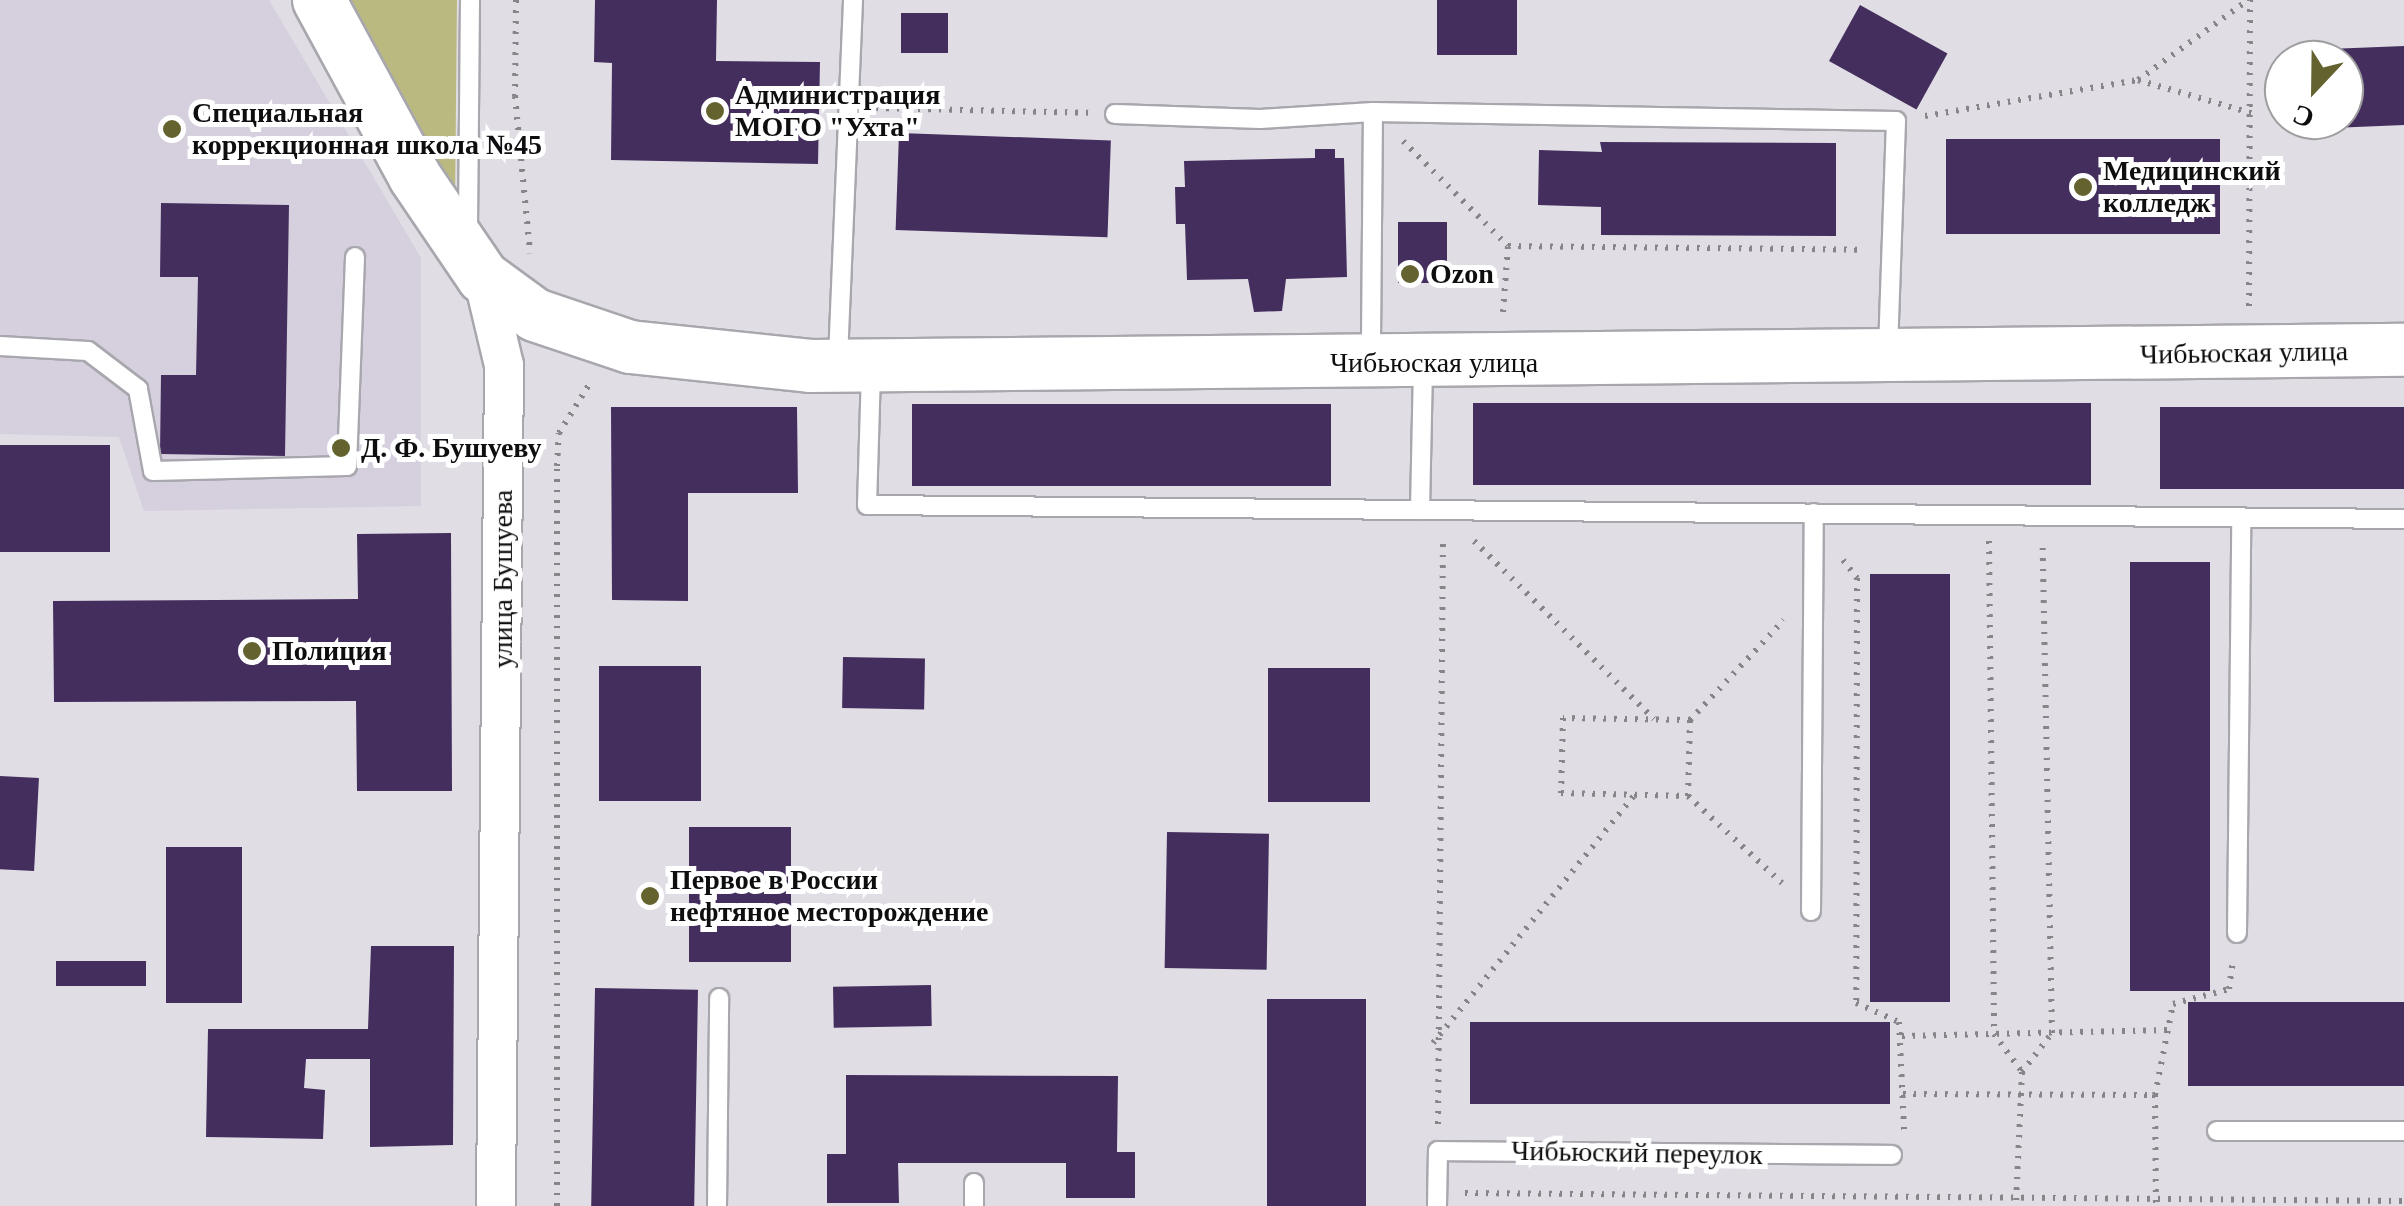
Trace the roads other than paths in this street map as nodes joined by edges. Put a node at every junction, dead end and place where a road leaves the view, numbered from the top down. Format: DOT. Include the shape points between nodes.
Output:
graph roads {
  1 [pos="319,0"];
  2 [pos="470,0"];
  3 [pos="853,0"];
  4 [pos="1374,112"];
  5 [pos="1115,114"];
  6 [pos="355,257"];
  7 [pos="475,265"];
  8 [pos="0,346"];
  9 [pos="2404,350"];
  10 [pos="1887,358"];
  11 [pos="1370,364"];
  12 [pos="859,373"];
  13 [pos="1422,375"];
  14 [pos="1420,510"];
  15 [pos="1814,514"];
  16 [pos="2241,518"];
  17 [pos="2404,519"];
  18 [pos="1811,911"];
  19 [pos="2237,933"];
  20 [pos="719,998"];
  21 [pos="2217,1131"];
  22 [pos="2404,1131"];
  23 [pos="1898,1153"];
  24 [pos="974,1183"];
  25 [pos="1437,1199"];
  26 [pos="496,1206"];
  27 [pos="717,1206"];
  28 [pos="974,1206"];
  1 -- 7 [label="street, улица Бушуева" via="415,177"];
  2 -- 7 [label="lane"];
  3 -- 12 [label="lane" via="848,108"];
  4 -- 5 [label="lane" via="1260,119"];
  4 -- 10 [label="lane" via="1896,121"];
  4 -- 11 [label="lane"];
  6 -- 8 [label="lane" via="347,466 153,471 138,388 88,351"];
  7 -- 12 [label="street, Чибьюская улица" via="536,315 630,347"];
  7 -- 26 [label="street, улица Бушуева" via="504,365"];
  9 -- 10 [label="street, Чибьюская улица"];
  10 -- 13 [label="street, Чибьюская улица"];
  11 -- 12 [label="street, Чибьюская улица"];
  11 -- 13 [label="street, Чибьюская улица"];
  12 -- 14 [label="lane" via="867,505"];
  13 -- 14 [label="lane"];
  14 -- 15 [label="lane"];
  15 -- 16 [label="lane"];
  15 -- 18 [label="lane"];
  16 -- 17 [label="lane"];
  16 -- 19 [label="lane"];
  20 -- 27 [label="lane"];
  21 -- 22 [label="lane"];
  23 -- 25 [label="lane, Чибьюский переулок" via="1438,1151"];
  24 -- 28 [label="lane"];
}
